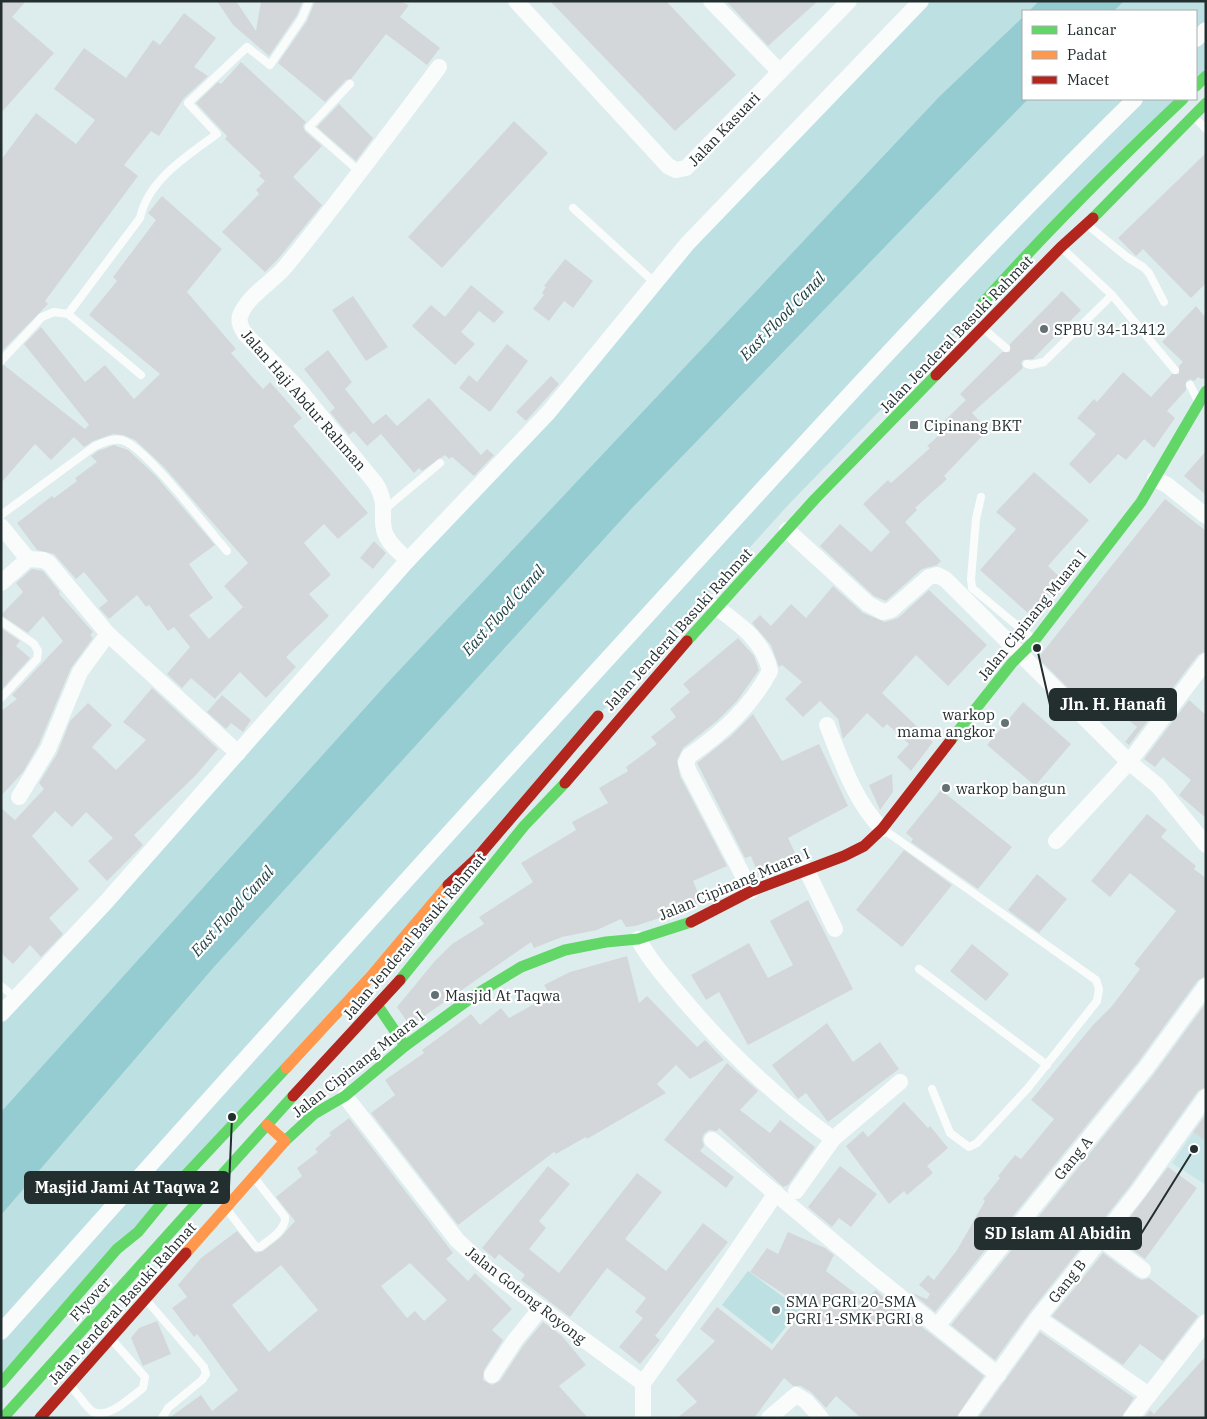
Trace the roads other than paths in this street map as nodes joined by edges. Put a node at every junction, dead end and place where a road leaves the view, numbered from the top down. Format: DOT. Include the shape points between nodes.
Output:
graph roads {
  1 [pos="309,1"];
  2 [pos="516,1"];
  3 [pos="711,1"];
  4 [pos="849,1"];
  5 [pos="921,1"];
  6 [pos="439,66"];
  7 [pos="779,71"];
  8 [pos="1206,76"];
  9 [pos="350,84"];
  10 [pos="1197,85"];
  11 [pos="1134,100"];
  12 [pos="1182,100"];
  13 [pos="1206,103"];
  14 [pos="1193,116"];
  15 [pos="1206,129"];
  16 [pos="361,172"];
  17 [pos="573,208"];
  18 [pos="1087,224"];
  19 [pos="1061,247"];
  20 [pos="656,283"];
  21 [pos="1112,295"];
  22 [pos="1164,302"];
  23 [pos="68,314"];
  24 [pos="972,315"];
  25 [pos="982,328"];
  26 [pos="1006,348"];
  27 [pos="1,361"];
  28 [pos="1028,364"];
  29 [pos="1175,370"];
  30 [pos="141,375"];
  31 [pos="1190,386"];
  32 [pos="1203,400"];
  33 [pos="440,463"];
  34 [pos="1155,479"];
  35 [pos="981,497"];
  36 [pos="385,509"];
  37 [pos="1,515"];
  38 [pos="1206,516"];
  39 [pos="1,526"];
  40 [pos="787,530"];
  41 [pos="227,552"];
  42 [pos="28,559"];
  43 [pos="408,560"];
  44 [pos="1,583"];
  45 [pos="716,606"];
  46 [pos="1,621"];
  47 [pos="108,634"];
  48 [pos="1034,640"];
  49 [pos="1020,654"];
  50 [pos="1206,661"];
  51 [pos="1,698"];
  52 [pos="605,709"];
  53 [pos="827,725"];
  54 [pos="238,753"];
  55 [pos="1129,762"];
  56 [pos="19,796"];
  57 [pos="882,828"];
  58 [pos="1056,841"];
  59 [pos="1206,846"];
  60 [pos="806,869"];
  61 [pos="751,890"];
  62 [pos="835,929"];
  63 [pos="638,939"];
  64 [pos="919,969"];
  65 [pos="1,986"];
  66 [pos="1206,986"];
  67 [pos="16,998"];
  68 [pos="378,1006"];
  69 [pos="1,1014"];
  70 [pos="405,1046"];
  71 [pos="1048,1065"];
  72 [pos="900,1082"];
  73 [pos="932,1089"];
  74 [pos="345,1096"];
  75 [pos="1206,1097"];
  76 [pos="244,1115"];
  77 [pos="267,1125"];
  78 [pos="833,1139"];
  79 [pos="712,1140"];
  80 [pos="285,1141"];
  81 [pos="253,1177"];
  82 [pos="180,1181"];
  83 [pos="796,1192"];
  84 [pos="776,1193"];
  85 [pos="200,1199"];
  86 [pos="225,1207"];
  87 [pos="1101,1239"];
  88 [pos="1143,1270"];
  89 [pos="145,1299"];
  90 [pos="541,1308"];
  91 [pos="1038,1318"];
  92 [pos="1206,1322"];
  93 [pos="937,1326"];
  94 [pos="1,1332"];
  95 [pos="111,1338"];
  96 [pos="492,1375"];
  97 [pos="998,1375"];
  98 [pos="1,1377"];
  99 [pos="1,1383"];
  100 [pos="643,1383"];
  101 [pos="69,1385"];
  102 [pos="1149,1395"];
  103 [pos="972,1415"];
  104 [pos="2,1418"];
  105 [pos="40,1418"];
  106 [pos="162,1418"];
  107 [pos="643,1418"];
  108 [pos="769,1418"];
  109 [pos="822,1418"];
  110 [pos="1131,1418"];
  1 -- 23 [label="lane" via="302,18 270,65 247,47 188,103 217,134 161,180 143,204 140,218"];
  2 -- 7 [label="street, Jalan Kasuari" via="668,166 676,170 686,168"];
  3 -- 7 [label="street"];
  4 -- 7 [label="street, Jalan Kasuari"];
  5 -- 20 [label="street" via="687,244"];
  6 -- 16 [label="street"];
  8 -- 10 [label="main road"];
  9 -- 16 [label="lane" via="309,127"];
  11 -- 94 [label="street" via="1025,207 718,537 332,961"];
  12 -- 24 [label="main road, Jalan Jenderal Basuki Rahmat" via="1108,170"];
  13 -- 14 [label="main road, Jalan Jenderal Basuki Rahmat"];
  14 -- 15 [label="lane"];
  14 -- 18 [label="main road, Jalan Jenderal Basuki Rahmat"];
  16 -- 36 [label="street, Jalan Haji Abdur Rahman" via="284,269 255,296 240,316 240,326 297,387 376,484"];
  17 -- 20 [label="lane"];
  18 -- 19 [label="main road, Jalan Jenderal Basuki Rahmat"];
  18 -- 22 [label="lane" via="1149,273"];
  19 -- 21 [label="lane"];
  19 -- 25 [label="main road, Jalan Jenderal Basuki Rahmat"];
  20 -- 43 [label="street" via="548,413"];
  21 -- 28 [label="lane" via="1044,362"];
  21 -- 29 [label="lane"];
  23 -- 27 [label="lane" via="54,312 42,317"];
  23 -- 30 [label="lane"];
  25 -- 26 [label="lane"];
  25 -- 40 [label="main road, Jalan Jenderal Basuki Rahmat"];
  31 -- 32 [label="lane"];
  32 -- 34 [label="main road, Jalan Cipinang Muara I"];
  33 -- 36 [label="lane"];
  34 -- 38 [label="street"];
  34 -- 48 [label="main road, Jalan Cipinang Muara I" via="1141,502"];
  35 -- 48 [label="lane" via="976,519 972,588"];
  36 -- 43 [label="street, Jalan Haji Abdur Rahman" via="384,532"];
  37 -- 41 [label="lane" via="95,446 108,440 122,440 155,466"];
  39 -- 42 [label="street"];
  40 -- 45 [label="main road, Jalan Jenderal Basuki Rahmat"];
  40 -- 49 [label="street" via="868,604 883,612 891,610 929,577 937,575 945,579"];
  42 -- 44 [label="street"];
  42 -- 47 [label="street" via="48,563"];
  43 -- 54 [label="street"];
  45 -- 61 [label="street" via="763,650 770,671 734,721 689,756 686,763"];
  45 -- 68 [label="main road, Jalan Jenderal Basuki Rahmat" via="558,791 524,826"];
  46 -- 51 [label="lane" via="34,644 38,651 37,659"];
  47 -- 54 [label="street"];
  47 -- 56 [label="street" via="80,672 48,749"];
  48 -- 49 [label="main road, Jalan Cipinang Muara I"];
  49 -- 55 [label="street"];
  49 -- 57 [label="main road, Jalan Cipinang Muara I"];
  50 -- 55 [label="street"];
  52 -- 76 [label="main road, Jalan Jenderal Basuki Rahmat" via="476,859 456,875 371,976"];
  53 -- 57 [label="street" via="853,789 871,818"];
  54 -- 67 [label="street"];
  55 -- 58 [label="street"];
  55 -- 59 [label="street" via="1158,786"];
  57 -- 60 [label="main road, Jalan Cipinang Muara I" via="864,846"];
  57 -- 71 [label="lane" via="1096,980 1099,989 1097,1000"];
  60 -- 61 [label="main road, Jalan Cipinang Muara I"];
  60 -- 62 [label="street"];
  61 -- 63 [label="main road, Jalan Cipinang Muara I" via="693,921"];
  63 -- 70 [label="main road, Jalan Cipinang Muara I" via="565,950 521,967 475,994"];
  63 -- 78 [label="street" via="650,961 755,1075"];
  64 -- 71 [label="lane"];
  65 -- 67 [label="lane"];
  66 -- 93 [label="street, Gang A" via="1146,1068"];
  67 -- 69 [label="street"];
  68 -- 70 [label="main road"];
  68 -- 77 [label="main road, Jalan Jenderal Basuki Rahmat"];
  70 -- 74 [label="main road, Jalan Cipinang Muara I"];
  71 -- 73 [label="lane" via="995,1125 969,1147 950,1133"];
  72 -- 78 [label="street"];
  74 -- 80 [label="main road, Jalan Cipinang Muara I" via="314,1114"];
  74 -- 90 [label="street, Jalan Gotong Royong" via="457,1240 489,1270"];
  75 -- 87 [label="street, Gang B"];
  76 -- 82 [label="main road, Jalan Jenderal Basuki Rahmat"];
  76 -- 98 [label="main road, Jalan Jenderal Basuki Rahmat" via="196,1155"];
  77 -- 80 [label="main road"];
  77 -- 85 [label="main road, Jalan Jenderal Basuki Rahmat"];
  78 -- 83 [label="street"];
  79 -- 84 [label="street"];
  80 -- 81 [label="main road, Jalan Jenderal Basuki Rahmat"];
  81 -- 86 [label="main road, Jalan Jenderal Basuki Rahmat"];
  81 -- 86 [label="lane" via="285,1217 286,1223 282,1228 256,1247"];
  82 -- 99 [label="main road, Flyover"];
  84 -- 93 [label="street"];
  84 -- 100 [label="street"];
  85 -- 104 [label="main road, Flyover"];
  86 -- 89 [label="main road, Jalan Jenderal Basuki Rahmat"];
  87 -- 88 [label="street"];
  87 -- 91 [label="street, Gang B"];
  89 -- 95 [label="main road, Jalan Jenderal Basuki Rahmat"];
  89 -- 106 [label="lane" via="204,1367 206,1374 168,1408"];
  90 -- 96 [label="street"];
  90 -- 100 [label="street, Jalan Gotong Royong"];
  91 -- 97 [label="street, Gang B"];
  91 -- 102 [label="street"];
  92 -- 102 [label="street"];
  93 -- 97 [label="street"];
  95 -- 101 [label="main road, Jalan Jenderal Basuki Rahmat"];
  95 -- 101 [label="lane" via="145,1377 143,1388 109,1414 102,1415 94,1412"];
  97 -- 103 [label="street, Gang B"];
  100 -- 107 [label="street"];
  101 -- 105 [label="main road, Jalan Jenderal Basuki Rahmat"];
  102 -- 110 [label="street"];
  108 -- 109 [label="street" via="796,1395 806,1400"];
}
